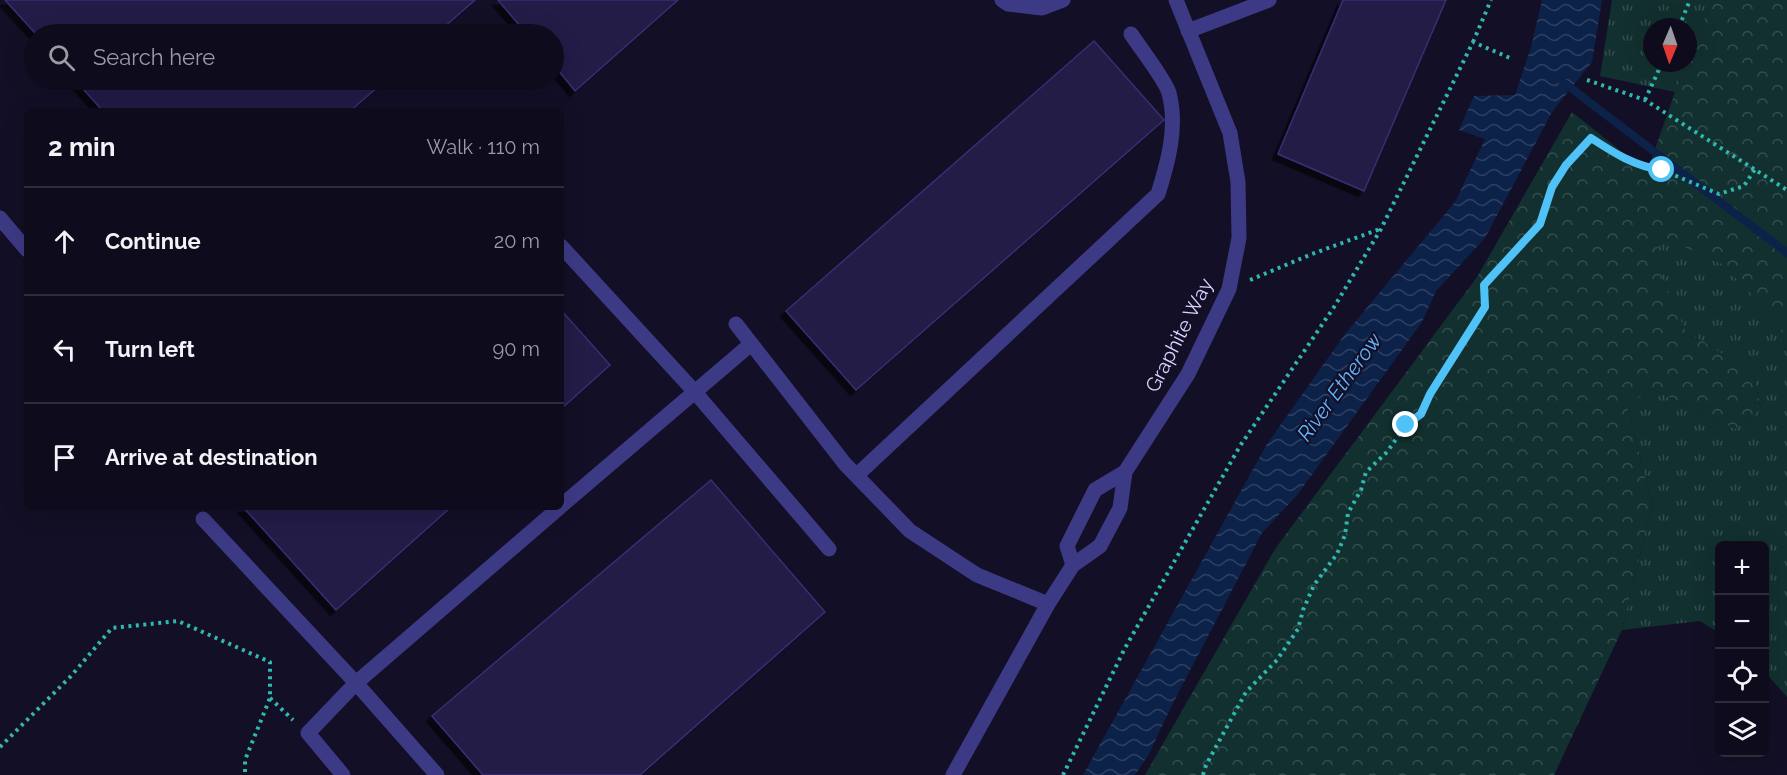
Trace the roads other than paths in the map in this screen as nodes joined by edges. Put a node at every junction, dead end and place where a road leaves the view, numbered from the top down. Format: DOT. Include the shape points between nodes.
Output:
graph roads {
  1 [pos="1002,0"];
  2 [pos="1064,0"];
  3 [pos="1176,0"];
  4 [pos="1269,0"];
  5 [pos="1188,31"];
  6 [pos="1131,33"];
  7 [pos="0,218"];
  8 [pos="24,246"];
  9 [pos="564,249"];
  10 [pos="736,324"];
  11 [pos="751,344"];
  12 [pos="694,391"];
  13 [pos="1125,472"];
  14 [pos="857,476"];
  15 [pos="564,503"];
  16 [pos="555,510"];
  17 [pos="203,519"];
  18 [pos="829,549"];
  19 [pos="1073,565"];
  20 [pos="1048,604"];
  21 [pos="356,683"];
  22 [pos="343,775"];
  23 [pos="437,775"];
  24 [pos="952,775"];
  1 -- 2 [label="street" via="1042,8"];
  3 -- 5 [label="street, Graphite Way"];
  4 -- 5 [label="street"];
  5 -- 13 [label="street, Graphite Way" via="1230,133 1238,182 1239,238 1229,289 1188,374"];
  6 -- 14 [label="street" via="1169,91 1170,155 1158,194"];
  7 -- 8 [label="street"];
  9 -- 12 [label="street"];
  10 -- 11 [label="street"];
  11 -- 12 [label="street"];
  11 -- 14 [label="street"];
  12 -- 15 [label="street"];
  12 -- 18 [label="street"];
  13 -- 19 [label="street" via="1120,508 1100,546"];
  13 -- 19 [label="street" via="1095,490 1067,546"];
  14 -- 20 [label="street" via="910,531 977,575"];
  16 -- 21 [label="street"];
  17 -- 21 [label="street"];
  19 -- 20 [label="street"];
  20 -- 24 [label="street"];
  21 -- 22 [label="street" via="308,733"];
  21 -- 23 [label="street"];
}
